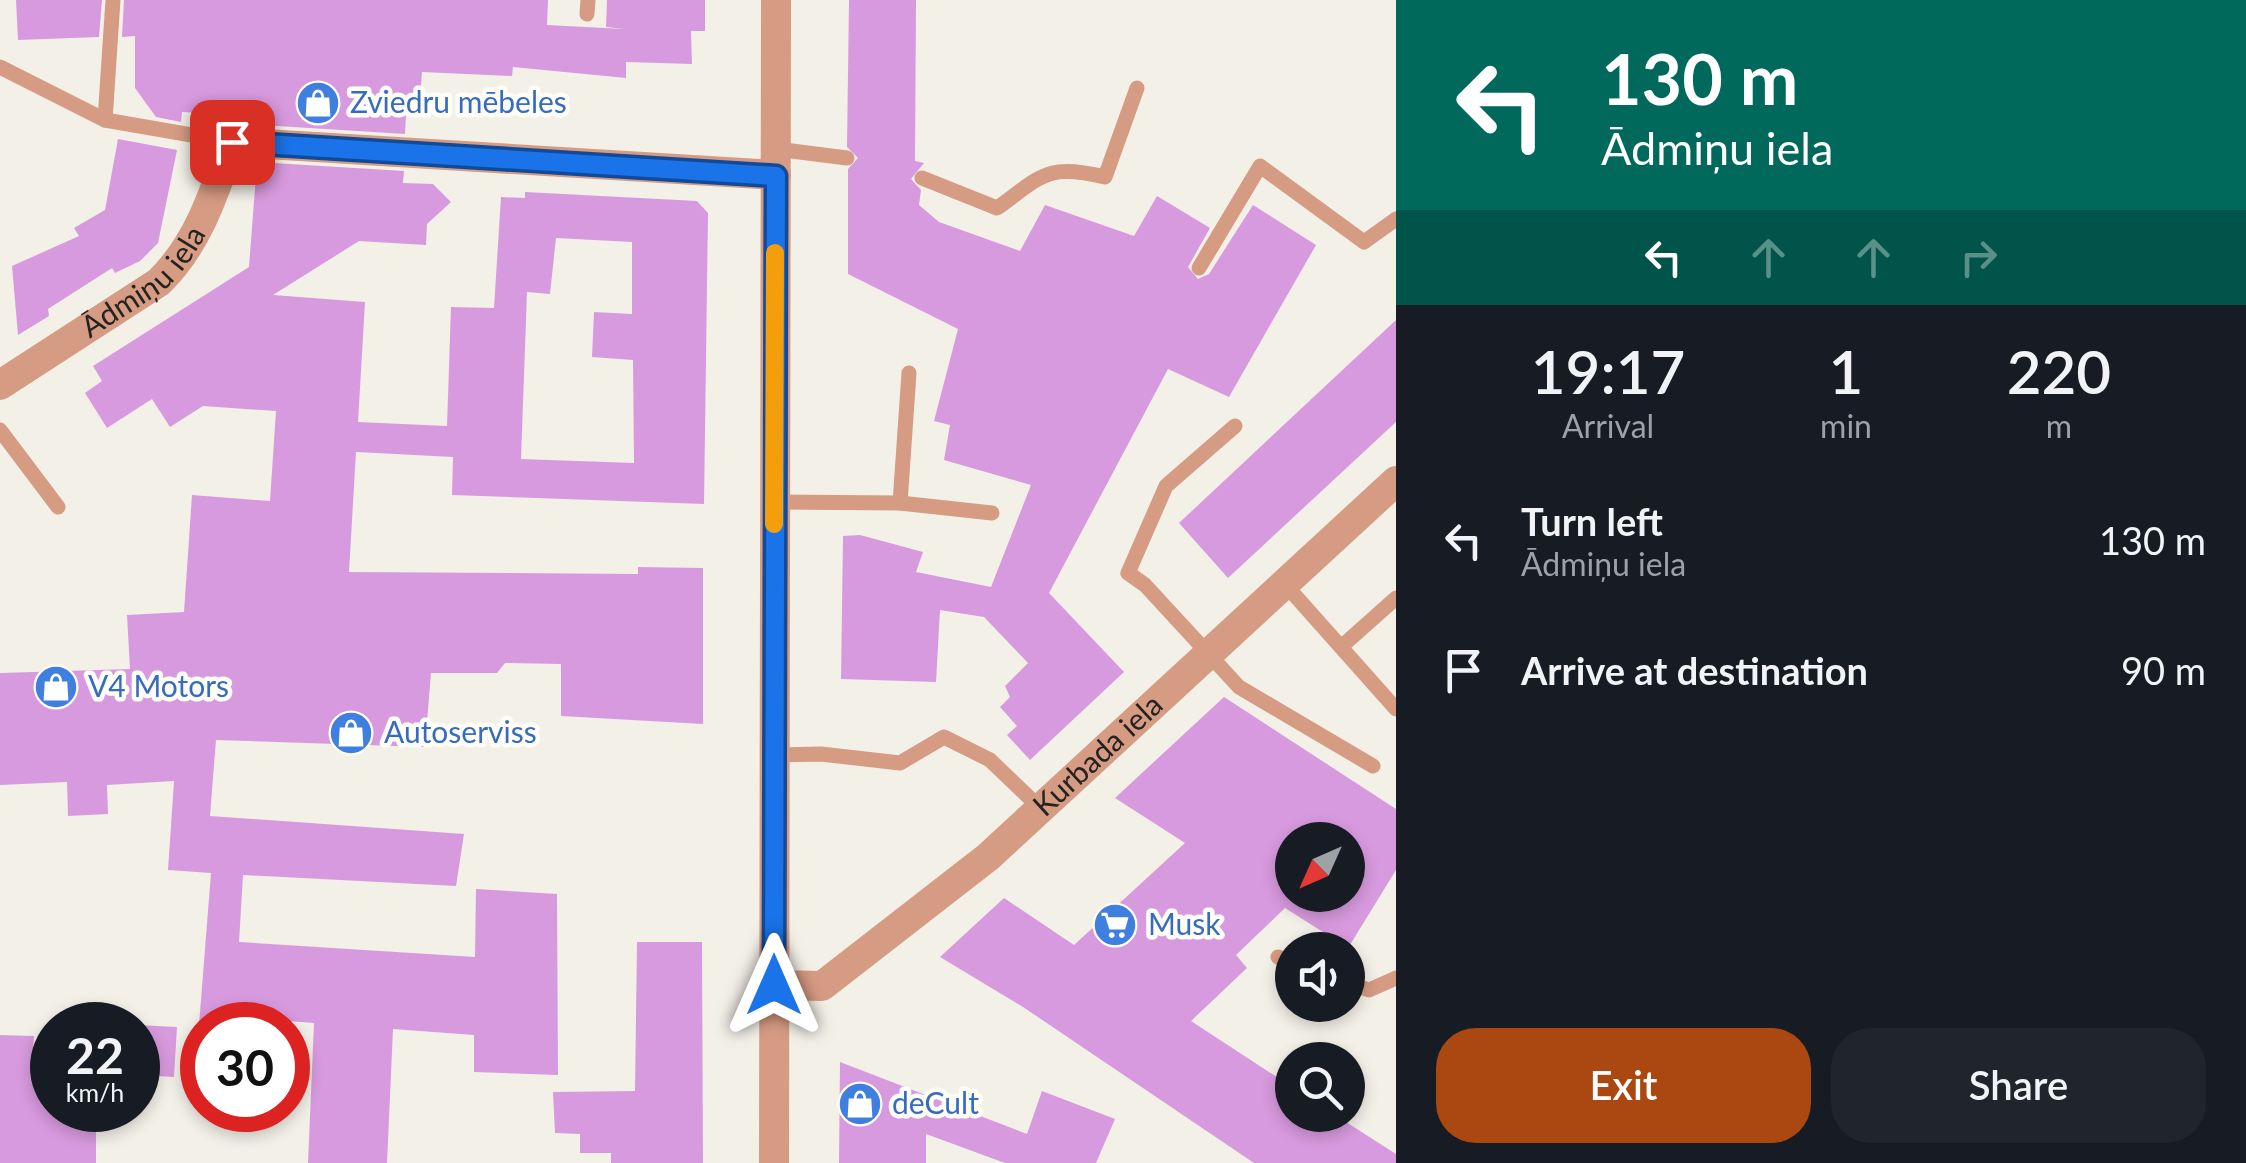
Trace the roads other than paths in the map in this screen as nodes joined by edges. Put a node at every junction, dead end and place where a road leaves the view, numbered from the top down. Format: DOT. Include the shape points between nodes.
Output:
graph roads {
  1 [pos="113,0"];
  2 [pos="776,0"];
  3 [pos="0,67"];
  4 [pos="1137,88"];
  5 [pos="105,120"];
  6 [pos="232,142"];
  7 [pos="847,158"];
  8 [pos="776,162"];
  9 [pos="922,178"];
  10 [pos="1396,219"];
  11 [pos="1198,268"];
  12 [pos="909,373"];
  13 [pos="0,384"];
  14 [pos="1235,426"];
  15 [pos="0,430"];
  16 [pos="1396,480"];
  17 [pos="774,502"];
  18 [pos="900,503"];
  19 [pos="58,507"];
  20 [pos="992,513"];
  21 [pos="1283,582"];
  22 [pos="1396,598"];
  23 [pos="1341,648"];
  24 [pos="1206,653"];
  25 [pos="1396,709"];
  26 [pos="774,756"];
  27 [pos="1373,766"];
  28 [pos="1040,808"];
  29 [pos="1396,978"];
  30 [pos="774,985"];
  31 [pos="1365,989"];
  32 [pos="774,1163"];
  1 -- 5 [label="lane"];
  2 -- 8 [label="street"];
  3 -- 5 [label="lane"];
  4 -- 9 [label="lane" via="1105,177 1049,171 997,208"];
  5 -- 6 [label="lane"];
  6 -- 8 [label="street"];
  6 -- 13 [label="street, Ādmiņu iela" via="180,261 159,282"];
  7 -- 8 [label="lane"];
  8 -- 17 [label="street"];
  10 -- 11 [label="lane" via="1364,242 1260,166"];
  12 -- 18 [label="lane"];
  14 -- 24 [label="lane" via="1166,486 1128,573"];
  15 -- 19 [label="lane"];
  16 -- 21 [label="street, Kurbada iela"];
  17 -- 18 [label="lane"];
  17 -- 26 [label="street"];
  18 -- 20 [label="lane"];
  21 -- 23 [label="lane"];
  21 -- 24 [label="street, Kurbada iela"];
  22 -- 23 [label="lane"];
  23 -- 25 [label="lane"];
  24 -- 27 [label="lane" via="1239,687"];
  24 -- 28 [label="street, Kurbada iela"];
  26 -- 28 [label="lane" via="900,762 944,737 990,760"];
  26 -- 30 [label="street"];
  28 -- 30 [label="street, Kurbada iela" via="822,986"];
  29 -- 31 [label="lane"];
  30 -- 32 [label="street"];
}
